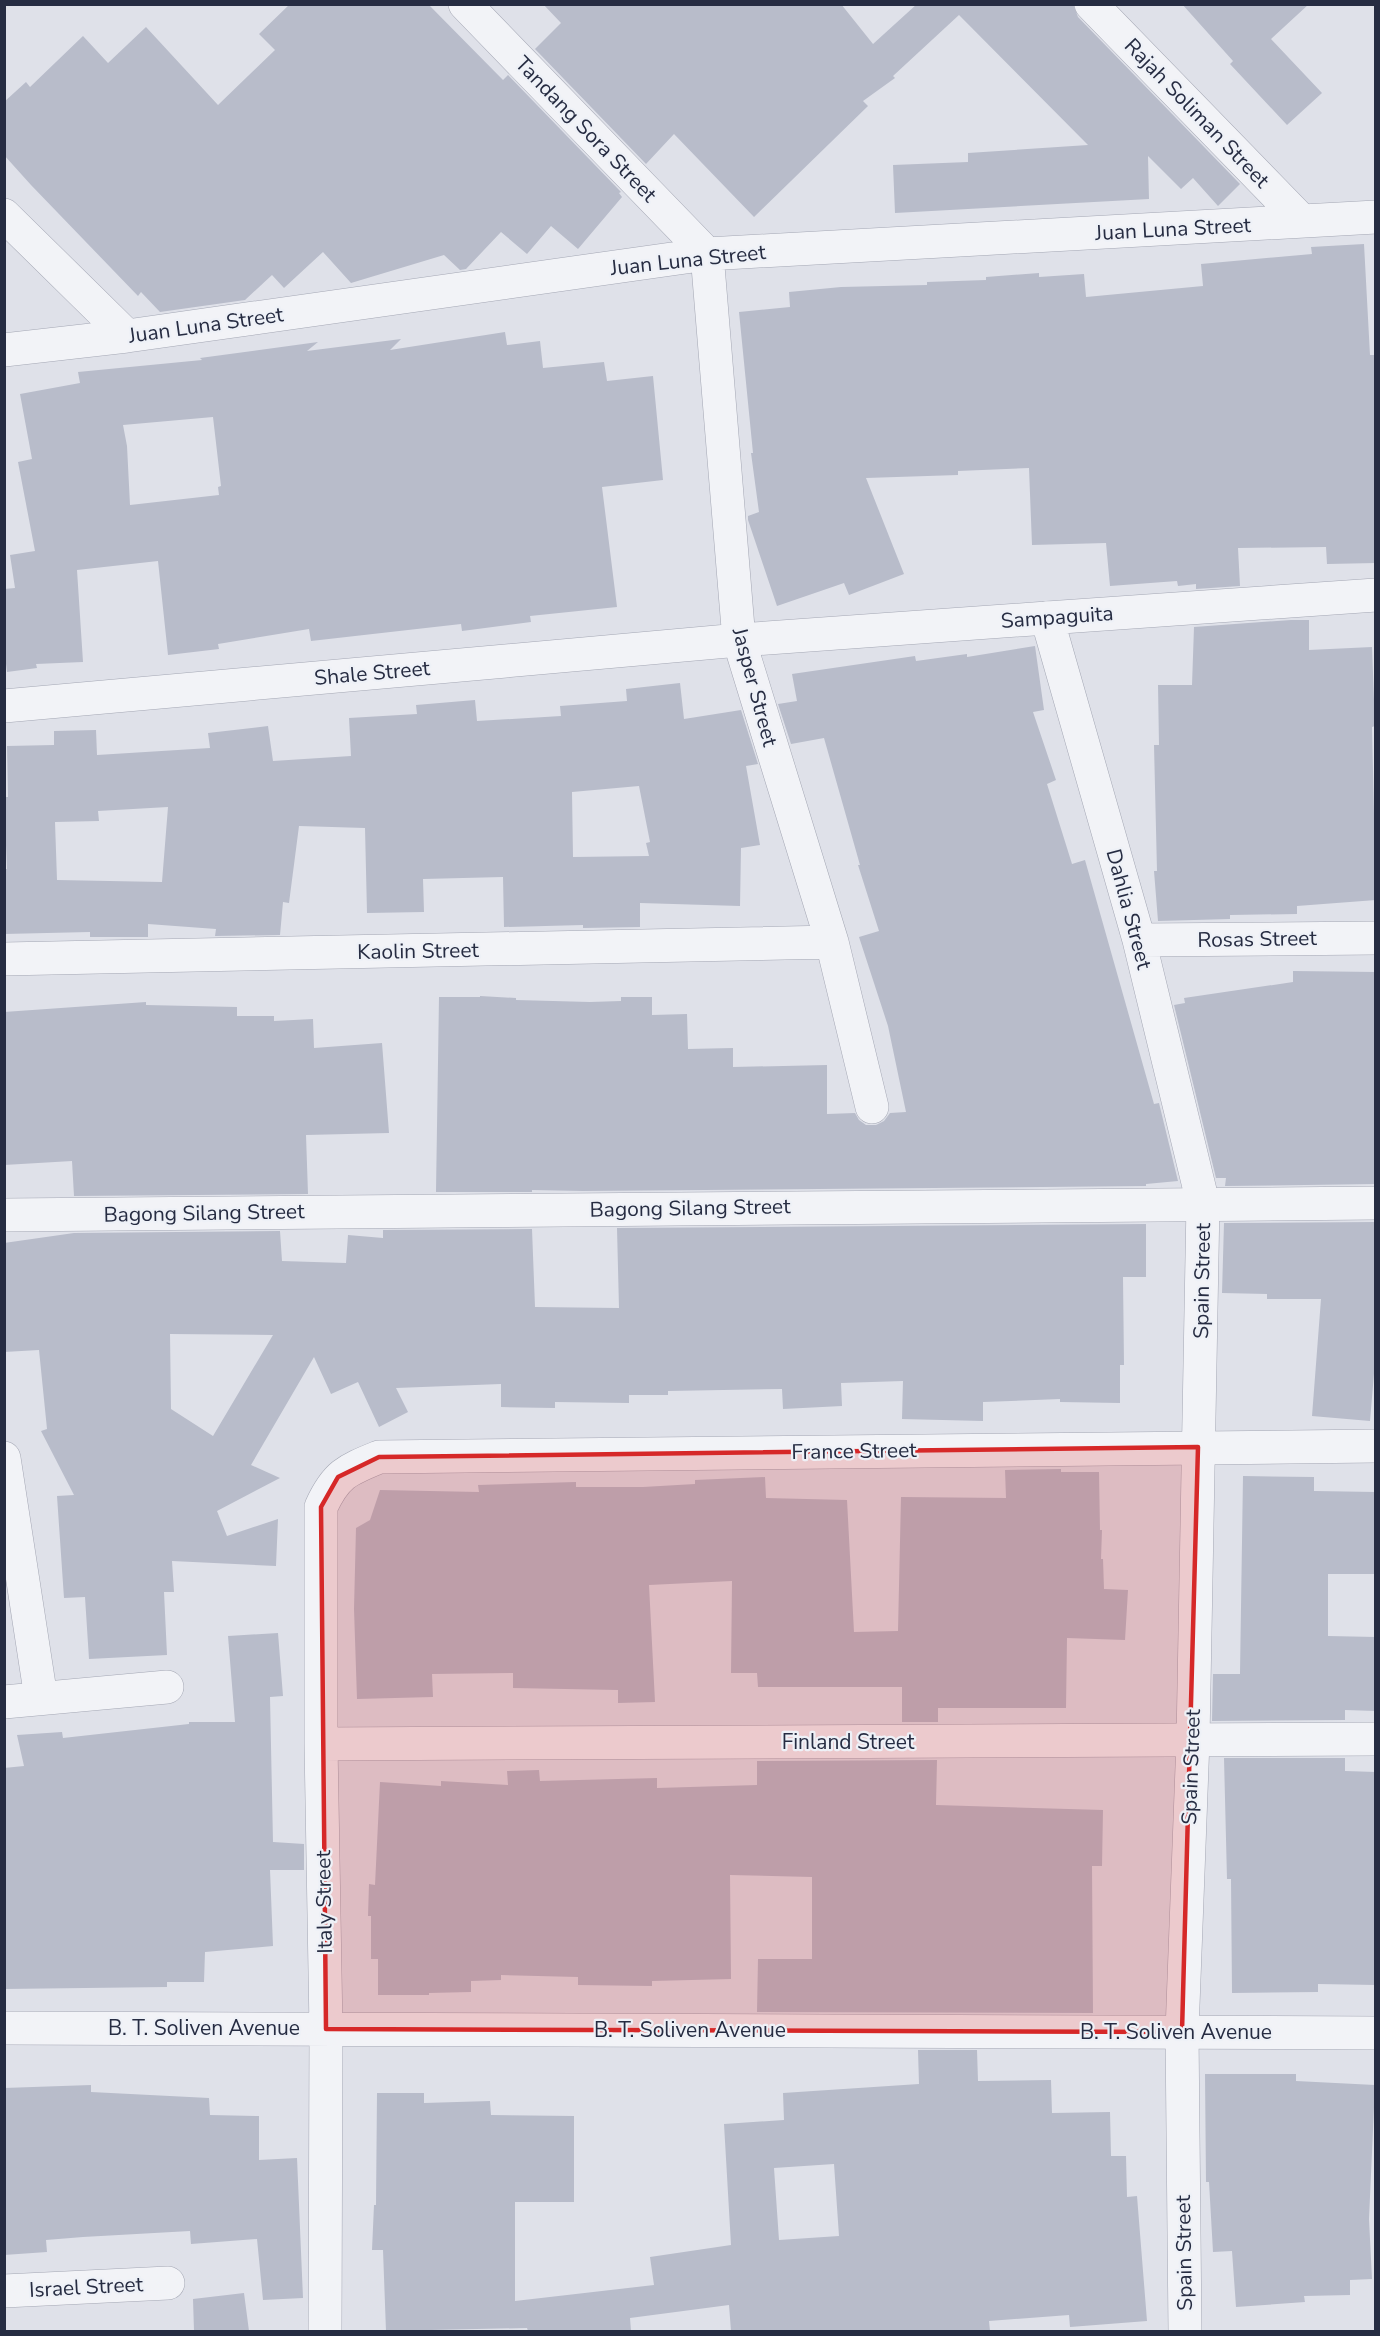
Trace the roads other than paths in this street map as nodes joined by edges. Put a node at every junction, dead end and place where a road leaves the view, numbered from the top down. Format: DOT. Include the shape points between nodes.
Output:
graph roads {
  1 [pos="465,4"];
  2 [pos="1091,4"];
  3 [pos="4,215"];
  4 [pos="1376,217"];
  5 [pos="1302,222"];
  6 [pos="707,254"];
  7 [pos="127,336"];
  8 [pos="4,350"];
  9 [pos="1376,595"];
  10 [pos="1047,618"];
  11 [pos="739,640"];
  12 [pos="4,706"];
  13 [pos="1376,938"];
  14 [pos="1139,940"];
  15 [pos="831,942"];
  16 [pos="4,959"];
  17 [pos="872,1107"];
  18 [pos="1203,1203"];
  19 [pos="1376,1203"];
  20 [pos="4,1215"];
  21 [pos="1376,1446"];
  22 [pos="1198,1447"];
  23 [pos="4,1458"];
  24 [pos="338,1477"];
  25 [pos="167,1687"];
  26 [pos="40,1698"];
  27 [pos="4,1702"];
  28 [pos="1376,1739"];
  29 [pos="1193,1740"];
  30 [pos="321,1744"];
  31 [pos="4,2028"];
  32 [pos="326,2029"];
  33 [pos="1182,2032"];
  34 [pos="1376,2032"];
  35 [pos="168,2283"];
  36 [pos="4,2291"];
  37 [pos="325,2331"];
  38 [pos="1185,2331"];
  1 -- 6 [label="street, Tandang Sora Street"];
  2 -- 5 [label="street, Rajah Soliman Street"];
  3 -- 7 [label="street"];
  4 -- 5 [label="street, Juan Luna Street"];
  5 -- 6 [label="street, Juan Luna Street"];
  6 -- 7 [label="street, Juan Luna Street"];
  6 -- 11 [label="street, Jasper Street"];
  7 -- 8 [label="street, Juan Luna Street"];
  9 -- 10 [label="street, Sampaguita"];
  10 -- 11 [label="street, Sampaguita"];
  10 -- 14 [label="street, Dahlia Street"];
  11 -- 12 [label="street, Shale Street"];
  11 -- 15 [label="street, Jasper Street"];
  13 -- 14 [label="street, Rosas Street"];
  14 -- 18 [label="street, Dahlia Street"];
  15 -- 16 [label="street, Kaolin Street"];
  15 -- 17 [label="street, Jasper Street"];
  18 -- 19 [label="street, Bagong Silang Street"];
  18 -- 20 [label="street, Bagong Silang Street"];
  18 -- 22 [label="street, Spain Street"];
  21 -- 22 [label="street, France Street"];
  22 -- 24 [label="street, France Street" via="379,1457"];
  22 -- 29 [label="street, Spain Street"];
  23 -- 26 [label="street"];
  24 -- 30 [label="street, Italy Street" via="321,1507"];
  25 -- 26 [label="street"];
  26 -- 27 [label="street"];
  28 -- 29 [label="street, Finland Street"];
  29 -- 30 [label="street, Finland Street"];
  29 -- 33 [label="street, Spain Street"];
  30 -- 32 [label="street, Italy Street"];
  31 -- 32 [label="street, B. T. Soliven Avenue"];
  32 -- 33 [label="street, B. T. Soliven Avenue"];
  32 -- 37 [label="street, Italy Street"];
  33 -- 34 [label="street, B. T. Soliven Avenue"];
  33 -- 38 [label="street, Spain Street"];
  35 -- 36 [label="street, Israel Street"];
}
